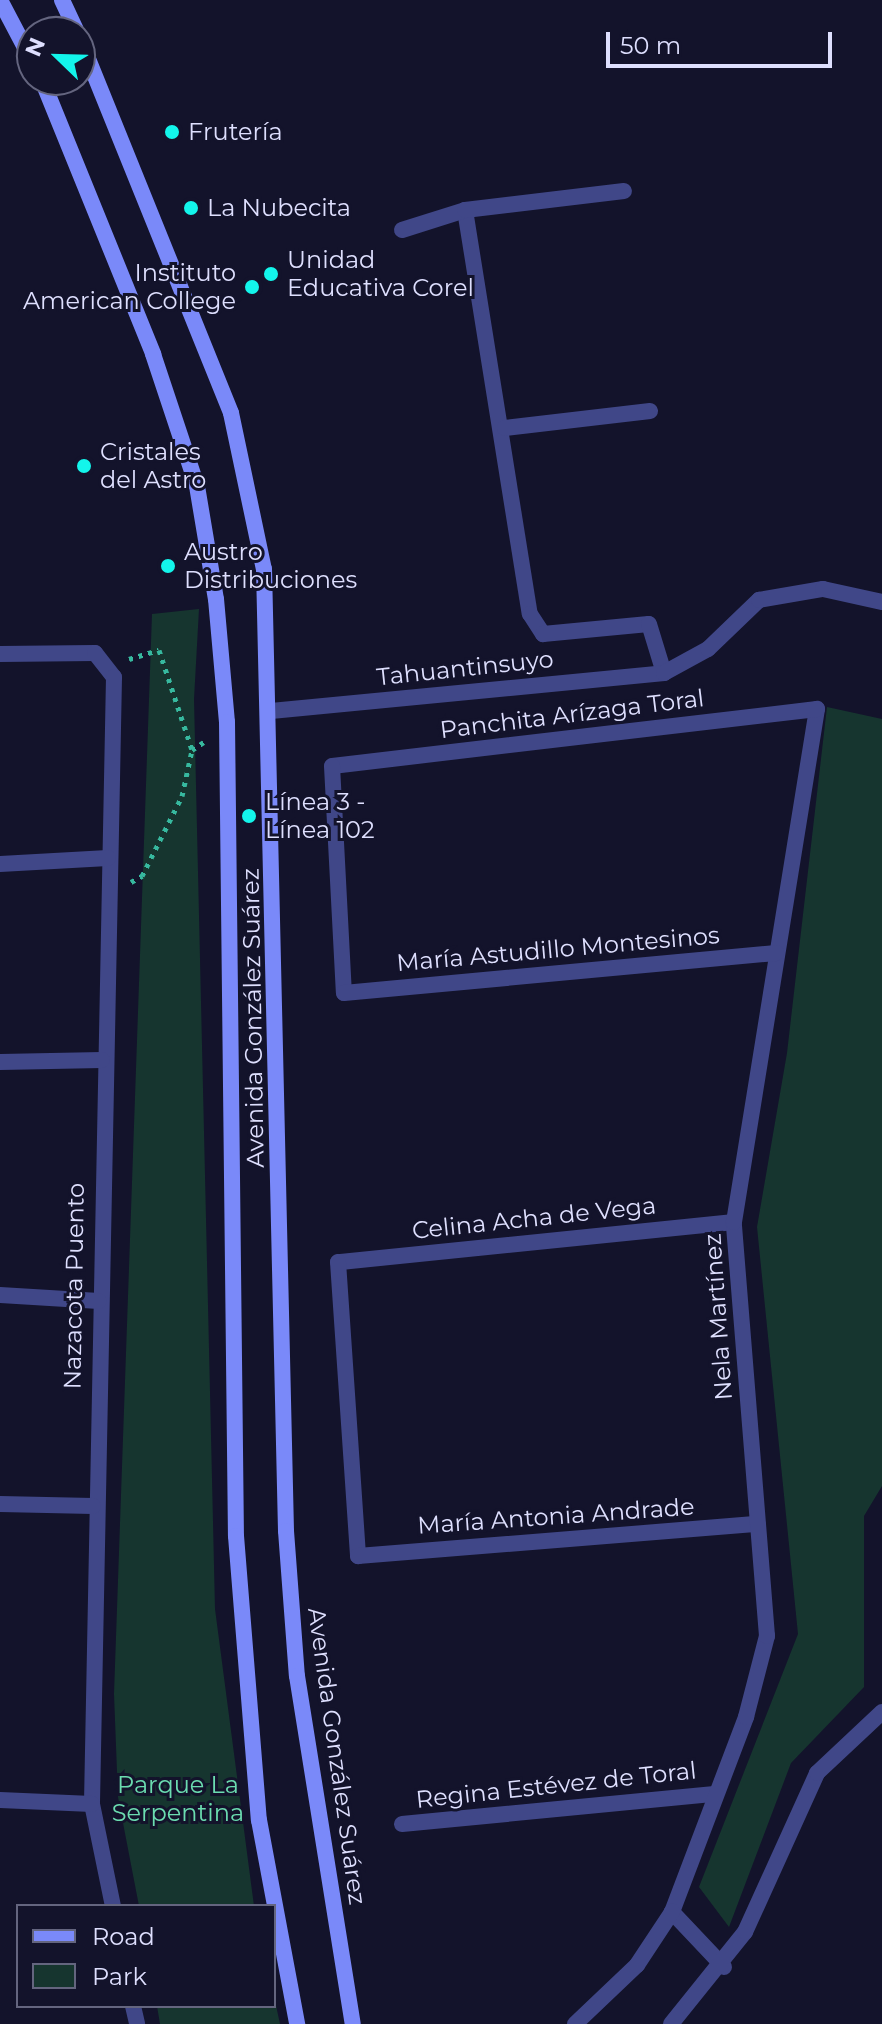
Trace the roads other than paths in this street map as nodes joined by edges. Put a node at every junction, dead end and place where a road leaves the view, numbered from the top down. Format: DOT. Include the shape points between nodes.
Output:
graph roads {
  1 [pos="0,0"];
  2 [pos="16,30"];
  3 [pos="96,77"];
  4 [pos="49,96"];
  5 [pos="624,191"];
  6 [pos="465,210"];
  7 [pos="402,230"];
  8 [pos="650,411"];
  9 [pos="505,428"];
  10 [pos="882,602"];
  11 [pos="0,654"];
  12 [pos="664,673"];
  13 [pos="817,709"];
  14 [pos="271,711"];
  15 [pos="108,858"];
  16 [pos="0,864"];
  17 [pos="776,953"];
  18 [pos="344,993"];
  19 [pos="102,1060"];
  20 [pos="0,1062"];
  21 [pos="734,1222"];
  22 [pos="0,1295"];
  23 [pos="99,1301"];
  24 [pos="0,1504"];
  25 [pos="93,1506"];
  26 [pos="758,1524"];
  27 [pos="358,1556"];
  28 [pos="882,1712"];
  29 [pos="715,1794"];
  30 [pos="0,1800"];
  31 [pos="92,1804"];
  32 [pos="402,1824"];
  33 [pos="113,1904"];
  34 [pos="275,1904"];
  35 [pos="276,1911"];
  36 [pos="672,1912"];
  37 [pos="724,1967"];
  38 [pos="297,2024"];
  39 [pos="353,2024"];
  40 [pos="575,2024"];
  41 [pos="671,2024"];
  1 -- 2 [label="main road"];
  3 -- 14 [label="main road, Avenida González Suárez" via="173,261 251,483 269,621"];
  4 -- 34 [label="main road, Avenida González Suárez" via="87,179 197,486 227,722 236,1536 259,1820"];
  5 -- 6 [label="street"];
  6 -- 7 [label="street"];
  6 -- 9 [label="street"];
  8 -- 9 [label="street"];
  9 -- 12 [label="street" via="530,614 543,634 649,624"];
  10 -- 12 [label="street" via="823,589 759,600 708,649"];
  11 -- 15 [label="street, Nazacota Puento" via="95,653 109,665 117,752"];
  12 -- 14 [label="street, Tahuantinsuyo"];
  13 -- 17 [label="street, Nela Martínez"];
  13 -- 18 [label="street, Panchita Arízaga Toral" via="332,766"];
  14 -- 39 [label="main road, Avenida González Suárez" via="286,1531 297,1676"];
  15 -- 16 [label="street"];
  15 -- 19 [label="street, Nazacota Puento"];
  17 -- 18 [label="street, María Astudillo Montesinos"];
  17 -- 21 [label="street, Nela Martínez"];
  19 -- 20 [label="street"];
  19 -- 23 [label="street, Nazacota Puento"];
  21 -- 26 [label="street, Nela Martínez"];
  21 -- 27 [label="street, Celina Acha de Vega" via="338,1262"];
  22 -- 23 [label="street"];
  23 -- 25 [label="street, Nazacota Puento"];
  24 -- 25 [label="street"];
  25 -- 31 [label="street, Nazacota Puento"];
  26 -- 27 [label="street, María Antonia Andrade"];
  26 -- 29 [label="street, Nela Martínez" via="767,1636"];
  28 -- 37 [label="street" via="817,1773"];
  29 -- 32 [label="street, Regina Estévez de Toral"];
  29 -- 36 [label="street, Nela Martínez"];
  30 -- 31 [label="street"];
  31 -- 33 [label="street, Nazacota Puento"];
  35 -- 38 [label="main road, Avenida González Suárez"];
  36 -- 37 [label="street"];
  36 -- 40 [label="street, Nela Martínez" via="637,1965"];
  37 -- 41 [label="street"];
}
